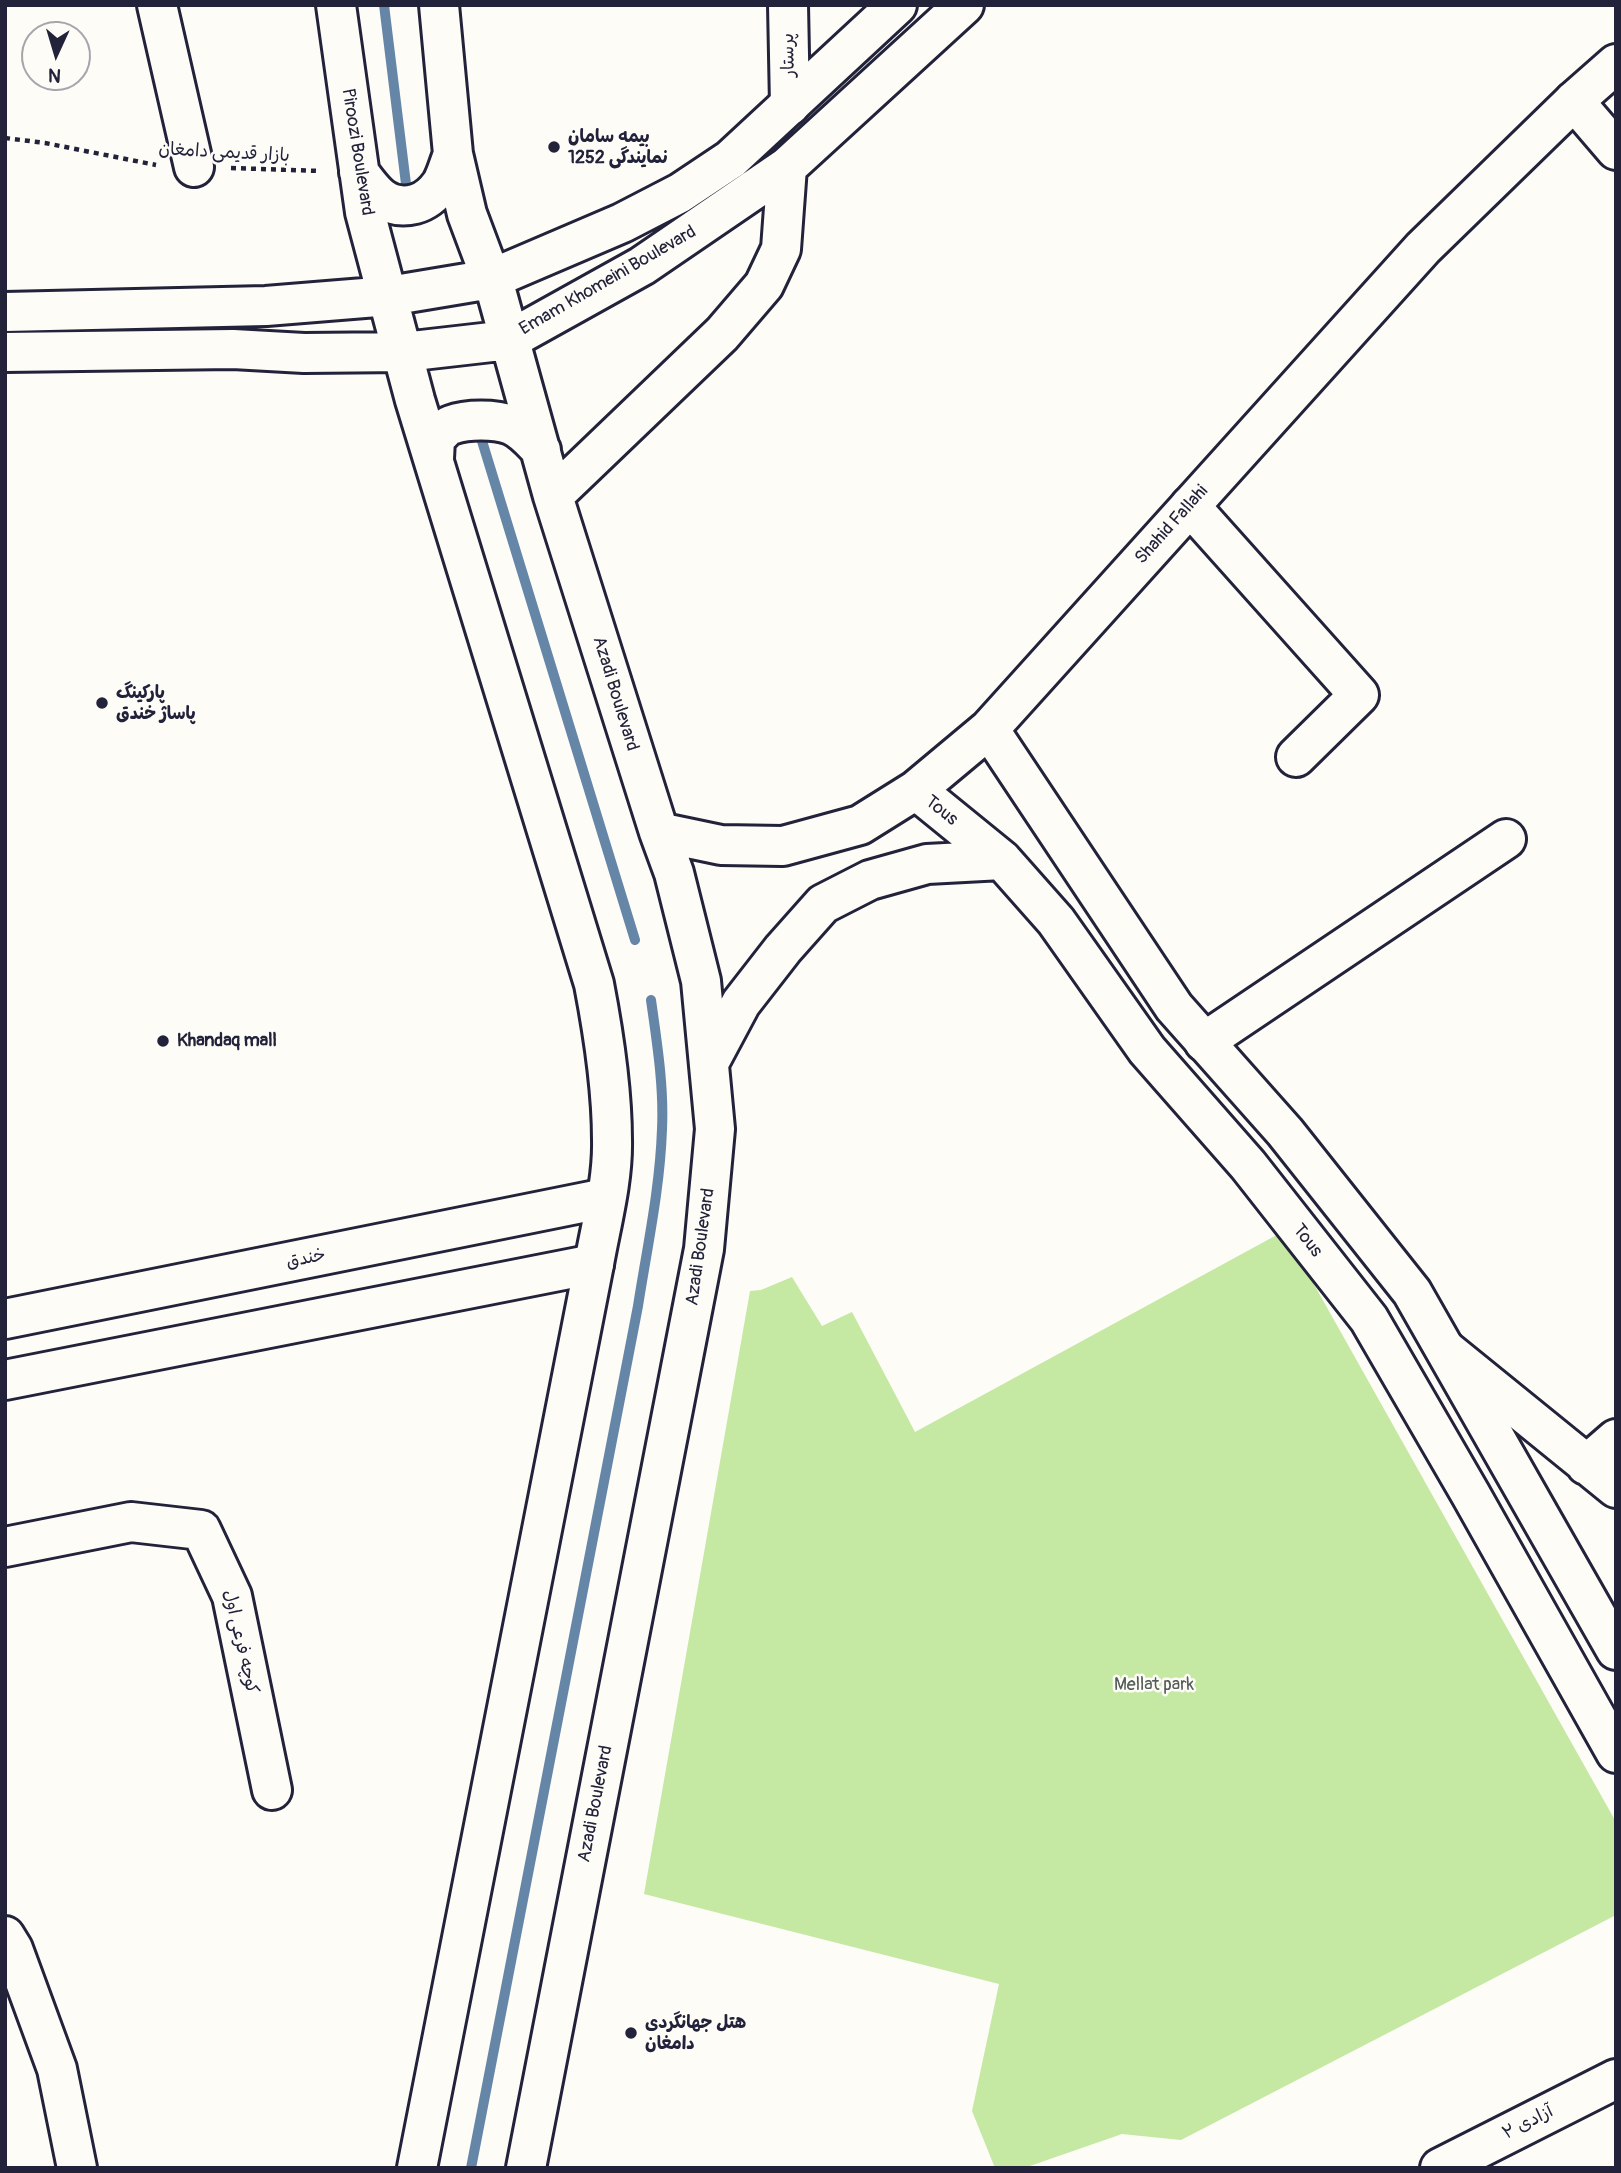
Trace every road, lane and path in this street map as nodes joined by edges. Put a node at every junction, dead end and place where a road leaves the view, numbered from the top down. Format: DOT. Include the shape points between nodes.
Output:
graph roads {
  1 [pos="157,5"];
  2 [pos="336,5"];
  3 [pos="439,5"];
  4 [pos="788,5"];
  5 [pos="897,5"];
  6 [pos="964,5"];
  7 [pos="1616,64"];
  8 [pos="1574,101"];
  9 [pos="790,106"];
  10 [pos="5,138"];
  11 [pos="1616,150"];
  12 [pos="453,154"];
  13 [pos="194,167"];
  14 [pos="787,167"];
  15 [pos="359,172"];
  16 [pos="491,279"];
  17 [pos="389,296"];
  18 [pos="5,312"];
  19 [pos="509,340"];
  20 [pos="5,352"];
  21 [pos="404,352"];
  22 [pos="541,450"];
  23 [pos="434,459"];
  24 [pos="553,496"];
  25 [pos="1190,506"];
  26 [pos="989,729"];
  27 [pos="1296,757"];
  28 [pos="916,790"];
  29 [pos="659,832"];
  30 [pos="1506,839"];
  31 [pos="1002,860"];
  32 [pos="1204,1042"];
  33 [pos="709,1063"];
  34 [pos="606,1198"];
  35 [pos="594,1264"];
  36 [pos="5,1319"];
  37 [pos="1444,1348"];
  38 [pos="5,1380"];
  39 [pos="1616,1439"];
  40 [pos="1580,1460"];
  41 [pos="1515,1471"];
  42 [pos="1616,1488"];
  43 [pos="5,1548"];
  44 [pos="1616,1650"];
  45 [pos="1616,1753"];
  46 [pos="272,1790"];
  47 [pos="8,1945"];
  48 [pos="1616,2079"];
  49 [pos="77,2168"];
  50 [pos="417,2168"];
  51 [pos="526,2168"];
  52 [pos="1440,2168"];
  1 -- 13 [label="street"];
  2 -- 15 [label="street, Piroozi Boulevard"];
  3 -- 12 [label="street"];
  4 -- 9 [label="street, پرستار"];
  5 -- 9 [label="street"];
  6 -- 14 [label="street, Emam Khomeini Boulevard"];
  7 -- 8 [label="street, Shahid Fallahi"];
  8 -- 11 [label="street"];
  8 -- 25 [label="street, Shahid Fallahi" via="1423,248"];
  9 -- 16 [label="street" via="731,159 680,193"];
  10 -- 13 [label="path, بازار قدیمی دامغان" via="162,166"];
  12 -- 15 [label="street" via="432,195 401,207 385,202"];
  12 -- 16 [label="street" via="467,214"];
  13 -- 15 [label="path, بازار قدیمی دامغان"];
  14 -- 19 [label="street, Emam Khomeini Boulevard" via="642,266"];
  14 -- 24 [label="street" via="781,249 764,285 722,334"];
  15 -- 17 [label="street, Piroozi Boulevard" via="365,212"];
  16 -- 17 [label="street"];
  16 -- 19 [label="street, Azadi Boulevard"];
  17 -- 18 [label="street" via="253,306"];
  17 -- 21 [label="street, Piroozi Boulevard"];
  19 -- 21 [label="street, Emam Khomeini Boulevard"];
  19 -- 22 [label="street, Azadi Boulevard"];
  20 -- 21 [label="street, Emam Khomeini Boulevard"];
  21 -- 23 [label="street"];
  22 -- 23 [label="street" via="512,425 464,422 448,425 435,439"];
  22 -- 24 [label="street, Azadi Boulevard"];
  23 -- 34 [label="street" via="594,984 606,1048 612,1142"];
  24 -- 29 [label="street, Azadi Boulevard"];
  25 -- 26 [label="street, Shahid Fallahi"];
  25 -- 27 [label="street" via="1359,695"];
  26 -- 28 [label="street, Shahid Fallahi"];
  26 -- 32 [label="street" via="1174,1007"];
  28 -- 29 [label="street, Shahid Fallahi" via="860,825 783,846 721,845"];
  28 -- 31 [label="street, Tous"];
  29 -- 33 [label="street, Azadi Boulevard" via="701,981"];
  30 -- 32 [label="street"];
  31 -- 33 [label="street" via="927,864 870,880 823,904 741,1003"];
  31 -- 45 [label="street, Tous" via="1056,921 1147,1050 1248,1166 1369,1319"];
  32 -- 37 [label="street" via="1285,1132 1412,1292"];
  33 -- 51 [label="street, Azadi Boulevard" via="715,1129 704,1249"];
  34 -- 35 [label="street"];
  34 -- 36 [label="street, خندق"];
  35 -- 38 [label="street"];
  35 -- 50 [label="street"];
  37 -- 40 [label="street"];
  37 -- 41 [label="street"];
  39 -- 40 [label="street"];
  40 -- 41 [label="street" via="1542,1457"];
  40 -- 42 [label="street"];
  41 -- 44 [label="street"];
  43 -- 46 [label="street, کوچه فرعی اول" via="131,1522 201,1530 232,1596"];
  47 -- 49 [label="street" via="57,2068"];
  48 -- 52 [label="street, آزادی ۲"];
}
